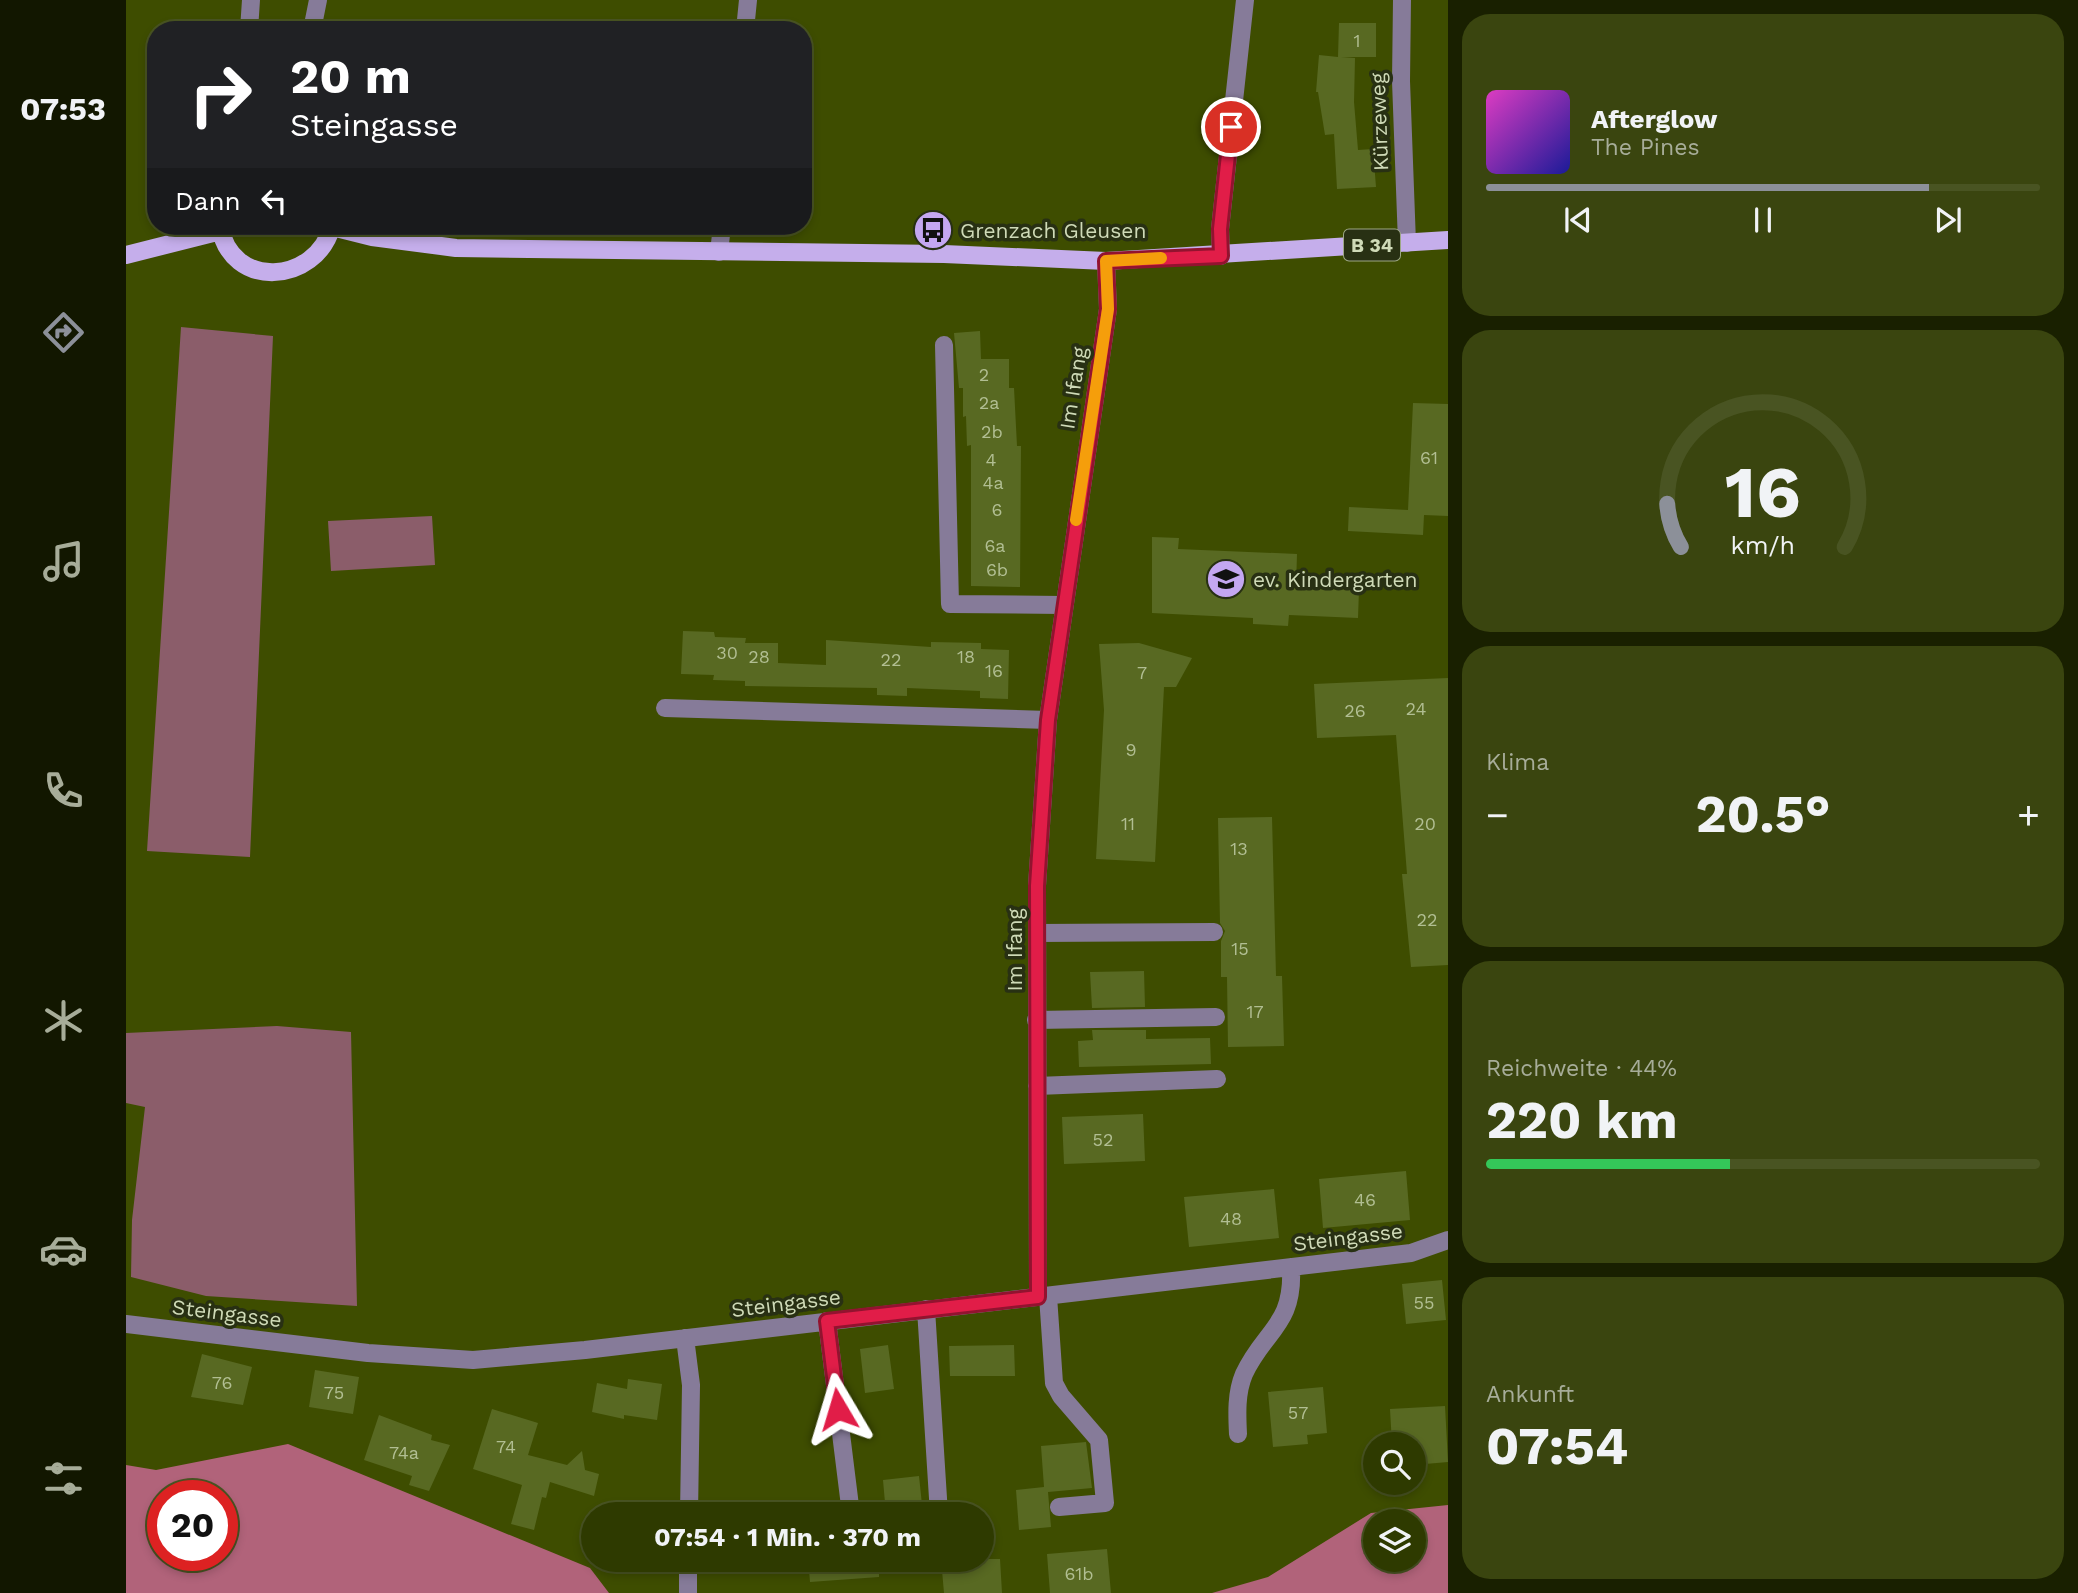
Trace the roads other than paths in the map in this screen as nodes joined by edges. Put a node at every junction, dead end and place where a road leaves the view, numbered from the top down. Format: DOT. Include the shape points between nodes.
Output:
graph roads {
  1 [pos="251,0"];
  2 [pos="318,0"];
  3 [pos="748,0"];
  4 [pos="1245,0"];
  5 [pos="1402,0"];
  6 [pos="250,21"];
  7 [pos="314,21"];
  8 [pos="746,21"];
  9 [pos="196,235"];
  10 [pos="224,235"];
  11 [pos="328,235"];
  12 [pos="364,235"];
  13 [pos="721,235"];
  14 [pos="1448,240"];
  15 [pos="1407,243"];
  16 [pos="719,251"];
  17 [pos="126,255"];
  18 [pos="1221,256"];
  19 [pos="1106,261"];
  20 [pos="944,345"];
  21 [pos="1063,605"];
  22 [pos="665,708"];
  23 [pos="1048,720"];
  24 [pos="1214,932"];
  25 [pos="1037,933"];
  26 [pos="1216,1017"];
  27 [pos="1036,1020"];
  28 [pos="1217,1079"];
  29 [pos="1037,1086"];
  30 [pos="1448,1240"];
  31 [pos="1291,1267"];
  32 [pos="1043,1296"];
  33 [pos="926,1310"];
  34 [pos="827,1321"];
  35 [pos="126,1324"];
  36 [pos="685,1338"];
  37 [pos="1238,1434"];
  38 [pos="689,1502"];
  39 [pos="849,1502"];
  40 [pos="938,1502"];
  41 [pos="1059,1507"];
  42 [pos="688,1572"];
  43 [pos="688,1593"];
  1 -- 6 [label="street"];
  2 -- 7 [label="street"];
  3 -- 8 [label="street"];
  4 -- 18 [label="street" via="1220,229"];
  5 -- 15 [label="street, Kürzeweg"];
  9 -- 17 [label="main road"];
  10 -- 11 [label="main road" via="239,259 269,273 302,267 316,257"];
  12 -- 16 [label="main road, B 34" via="456,248"];
  13 -- 16 [label="street"];
  14 -- 15 [label="main road, B 34"];
  15 -- 18 [label="main road, B 34"];
  16 -- 19 [label="main road, B 34"];
  18 -- 19 [label="main road, B 34"];
  19 -- 21 [label="street, Im Ifang" via="1108,309"];
  20 -- 21 [label="street" via="950,604"];
  21 -- 23 [label="street, Im Ifang"];
  22 -- 23 [label="street"];
  23 -- 25 [label="street, Im Ifang"];
  24 -- 25 [label="street"];
  25 -- 27 [label="street, Im Ifang"];
  26 -- 27 [label="street"];
  27 -- 29 [label="street, Im Ifang"];
  28 -- 29 [label="street"];
  29 -- 32 [label="street, Im Ifang"];
  30 -- 31 [label="street, Steingasse" via="1411,1253"];
  31 -- 32 [label="street, Steingasse"];
  31 -- 37 [label="street" via="1293,1293 1288,1308 1242,1380"];
  32 -- 33 [label="street, Steingasse"];
  32 -- 41 [label="street, Im Ifang" via="1054,1383 1099,1440 1105,1503"];
  33 -- 34 [label="street, Steingasse"];
  33 -- 40 [label="street"];
  34 -- 36 [label="street, Steingasse"];
  34 -- 39 [label="street"];
  35 -- 36 [label="street, Steingasse" via="368,1353 473,1360"];
  36 -- 38 [label="street" via="691,1385"];
  42 -- 43 [label="street"];
}
